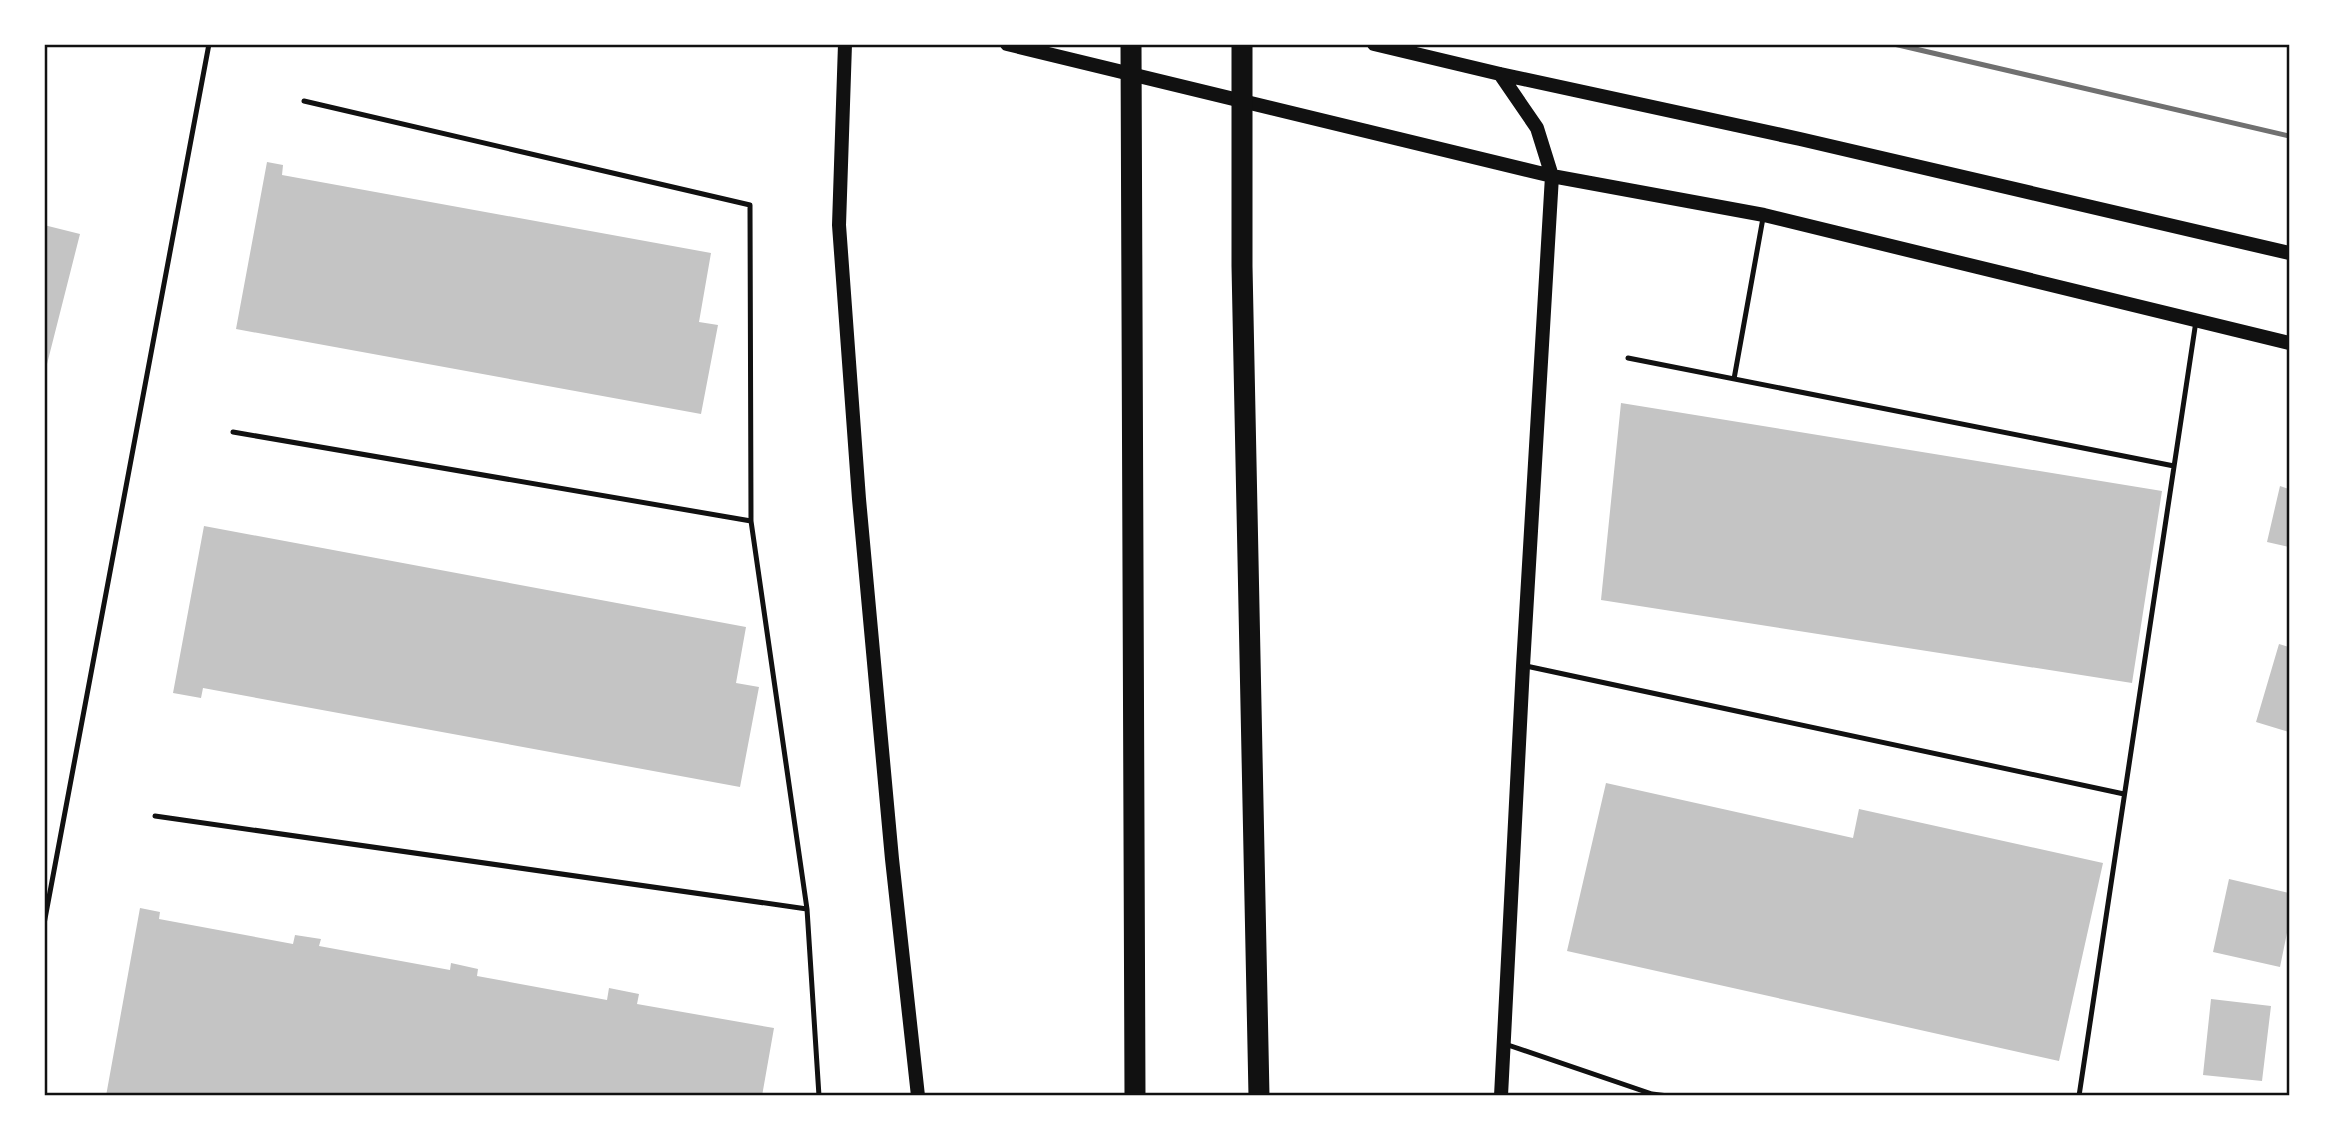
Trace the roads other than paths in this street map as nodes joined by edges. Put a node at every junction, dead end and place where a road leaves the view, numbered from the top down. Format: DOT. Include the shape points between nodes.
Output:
graph roads {
  1 [pos="209,44"];
  2 [pos="845,44"];
  3 [pos="1007,44"];
  4 [pos="1130,44"];
  5 [pos="1242,44"];
  6 [pos="1254,44"];
  7 [pos="1374,44"];
  8 [pos="1500,74"];
  9 [pos="303,101"];
  10 [pos="1243,109"];
  11 [pos="1552,176"];
  12 [pos="1763,215"];
  13 [pos="2289,253"];
  14 [pos="2196,320"];
  15 [pos="2289,343"];
  16 [pos="1628,358"];
  17 [pos="1734,379"];
  18 [pos="233,432"];
  19 [pos="2174,466"];
  20 [pos="751,521"];
  21 [pos="1523,666"];
  22 [pos="2124,794"];
  23 [pos="155,816"];
  24 [pos="807,909"];
  25 [pos="44,924"];
  26 [pos="1505,1044"];
  27 [pos="819,1096"];
  28 [pos="918,1096"];
  29 [pos="1135,1096"];
  30 [pos="1259,1096"];
  31 [pos="1501,1096"];
  32 [pos="1668,1096"];
  33 [pos="2079,1096"];
  1 -- 25 [label="lane"];
  2 -- 28 [label="main road" via="839,226 891,859"];
  3 -- 11 [label="main road"];
  4 -- 29 [label="highway"];
  5 -- 10 [label="highway"];
  6 -- 10 [label="highway"];
  7 -- 8 [label="main road"];
  8 -- 11 [label="main road" via="1537,128"];
  8 -- 13 [label="main road" via="1800,138"];
  9 -- 20 [label="lane" via="750,205"];
  10 -- 30 [label="highway" via="1242,266"];
  11 -- 12 [label="main road"];
  11 -- 21 [label="main road"];
  12 -- 14 [label="main road"];
  12 -- 17 [label="lane"];
  14 -- 15 [label="main road"];
  14 -- 19 [label="lane"];
  16 -- 17 [label="lane"];
  17 -- 19 [label="lane"];
  18 -- 20 [label="lane"];
  19 -- 22 [label="lane"];
  20 -- 24 [label="lane"];
  21 -- 22 [label="lane"];
  21 -- 26 [label="main road"];
  22 -- 33 [label="lane"];
  23 -- 24 [label="lane"];
  24 -- 27 [label="lane"];
  26 -- 31 [label="main road"];
  26 -- 32 [label="lane"];
}
